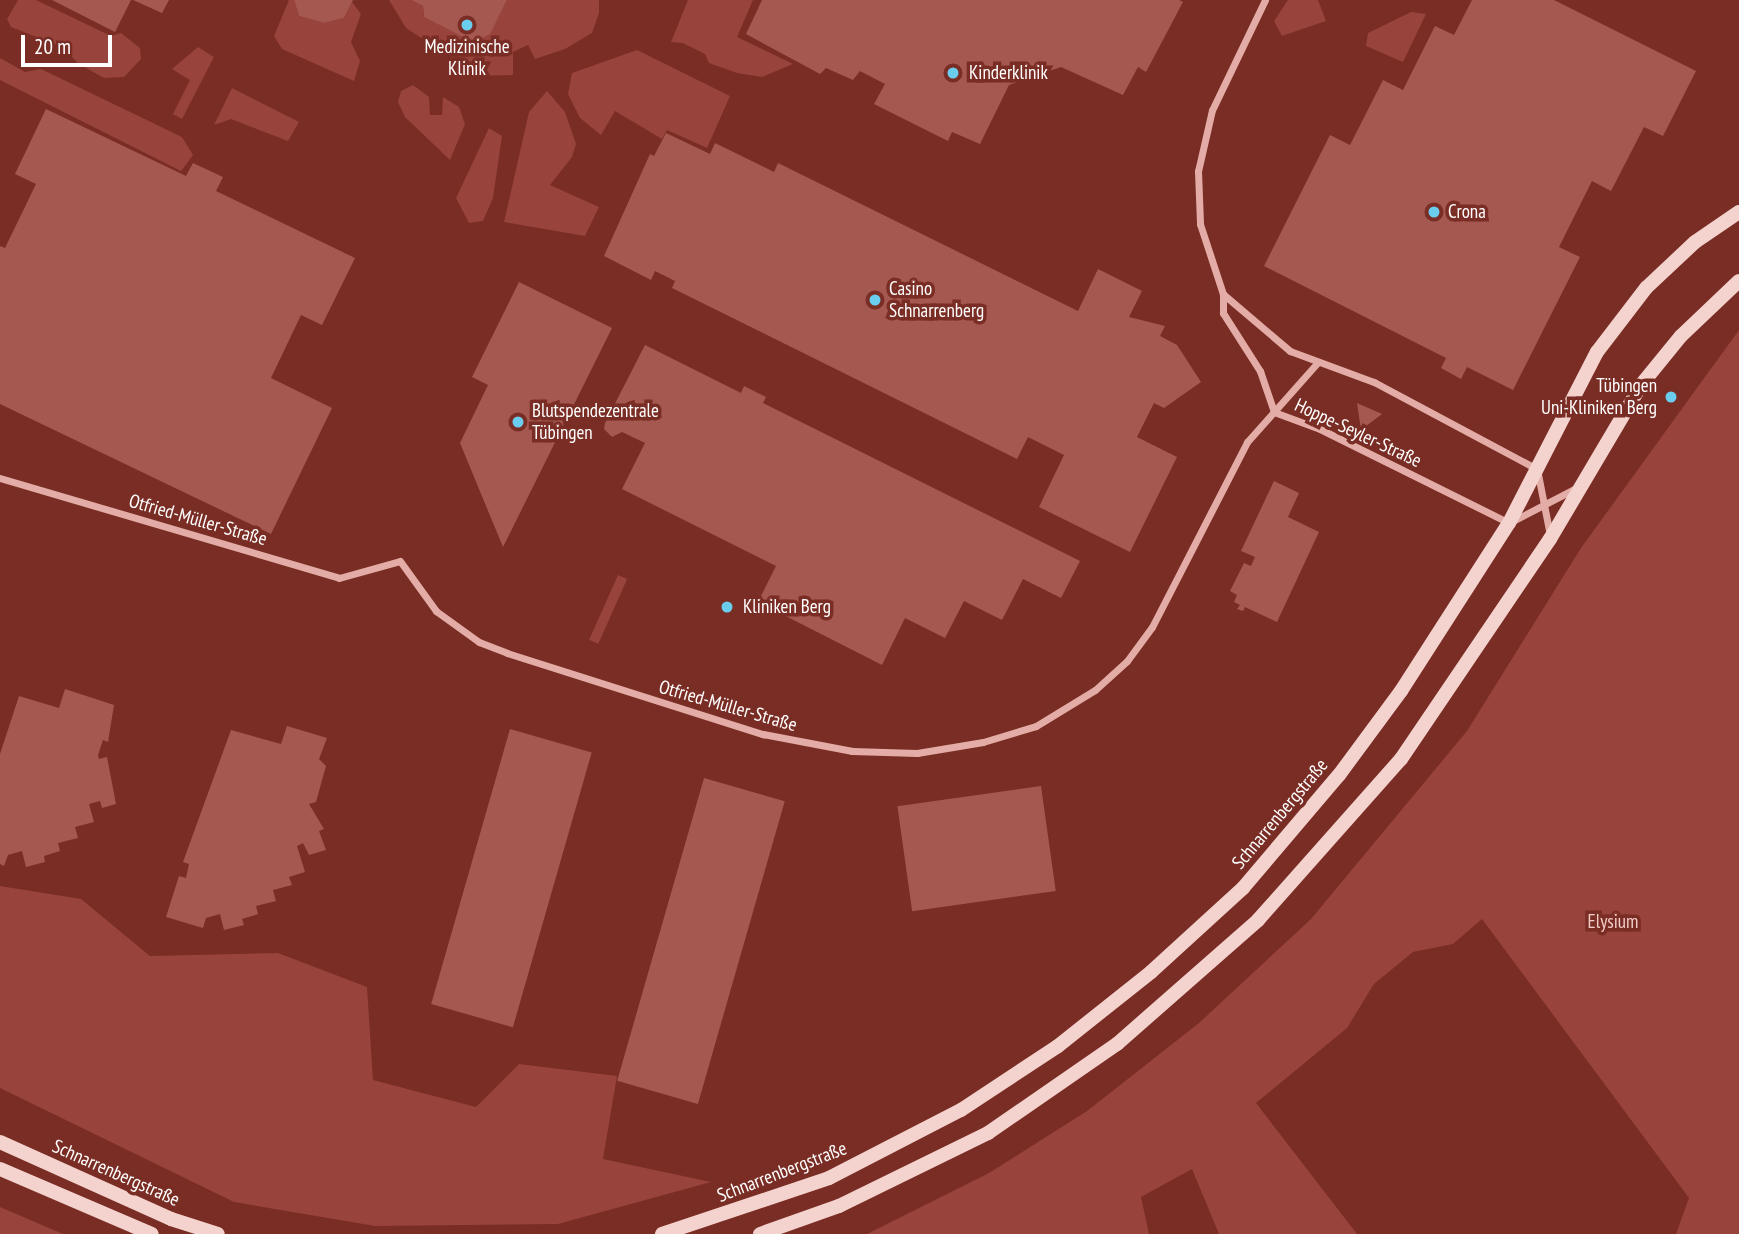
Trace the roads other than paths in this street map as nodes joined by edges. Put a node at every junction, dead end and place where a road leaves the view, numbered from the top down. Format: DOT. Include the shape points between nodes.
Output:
graph roads {
  1 [pos="1265,0"];
  2 [pos="1739,212"];
  3 [pos="1739,281"];
  4 [pos="1223,294"];
  5 [pos="1318,362"];
  6 [pos="1274,412"];
  7 [pos="1537,469"];
  8 [pos="0,478"];
  9 [pos="1580,486"];
  10 [pos="1545,503"];
  11 [pos="1508,523"];
  12 [pos="1550,539"];
  13 [pos="0,1142"];
  14 [pos="0,1169"];
  15 [pos="152,1234"];
  16 [pos="218,1234"];
  17 [pos="662,1234"];
  18 [pos="760,1234"];
  1 -- 4 [label="street, Hoppe-Seyler-Straße" via="1212,110 1198,171 1200,224"];
  2 -- 7 [label="street, Schnarrenbergstraße" via="1695,242 1646,288 1597,352"];
  3 -- 9 [label="street" via="1658,362"];
  4 -- 5 [label="street, Hoppe-Seyler-Straße" via="1268,337"];
  4 -- 6 [label="street, Hoppe-Seyler-Straße" via="1223,313 1260,371"];
  5 -- 6 [label="street, Otfried-Müller-Straße"];
  5 -- 7 [label="street, Hoppe-Seyler-Straße" via="1374,382"];
  6 -- 8 [label="street, Otfried-Müller-Straße" via="1247,442 1152,627 1126,661 1095,690 1036,726 983,742 917,752 852,751 792,742 507,653 479,642 436,611 400,561 339,578"];
  6 -- 11 [label="street, Hoppe-Seyler-Straße" via="1320,429"];
  7 -- 10 [label="street"];
  7 -- 11 [label="street, Schnarrenbergstraße"];
  9 -- 10 [label="street"];
  9 -- 12 [label="street"];
  10 -- 11 [label="street"];
  10 -- 12 [label="street"];
  11 -- 17 [label="street, Schnarrenbergstraße" via="1401,691 1339,775 1243,888 1151,972 1058,1046 961,1110 829,1178"];
  12 -- 18 [label="street" via="1438,710 1361,810 1258,920 1160,1008 1086,1067 988,1133 839,1206"];
  13 -- 16 [label="street, Schnarrenbergstraße" via="171,1219"];
  14 -- 15 [label="street"];
}
